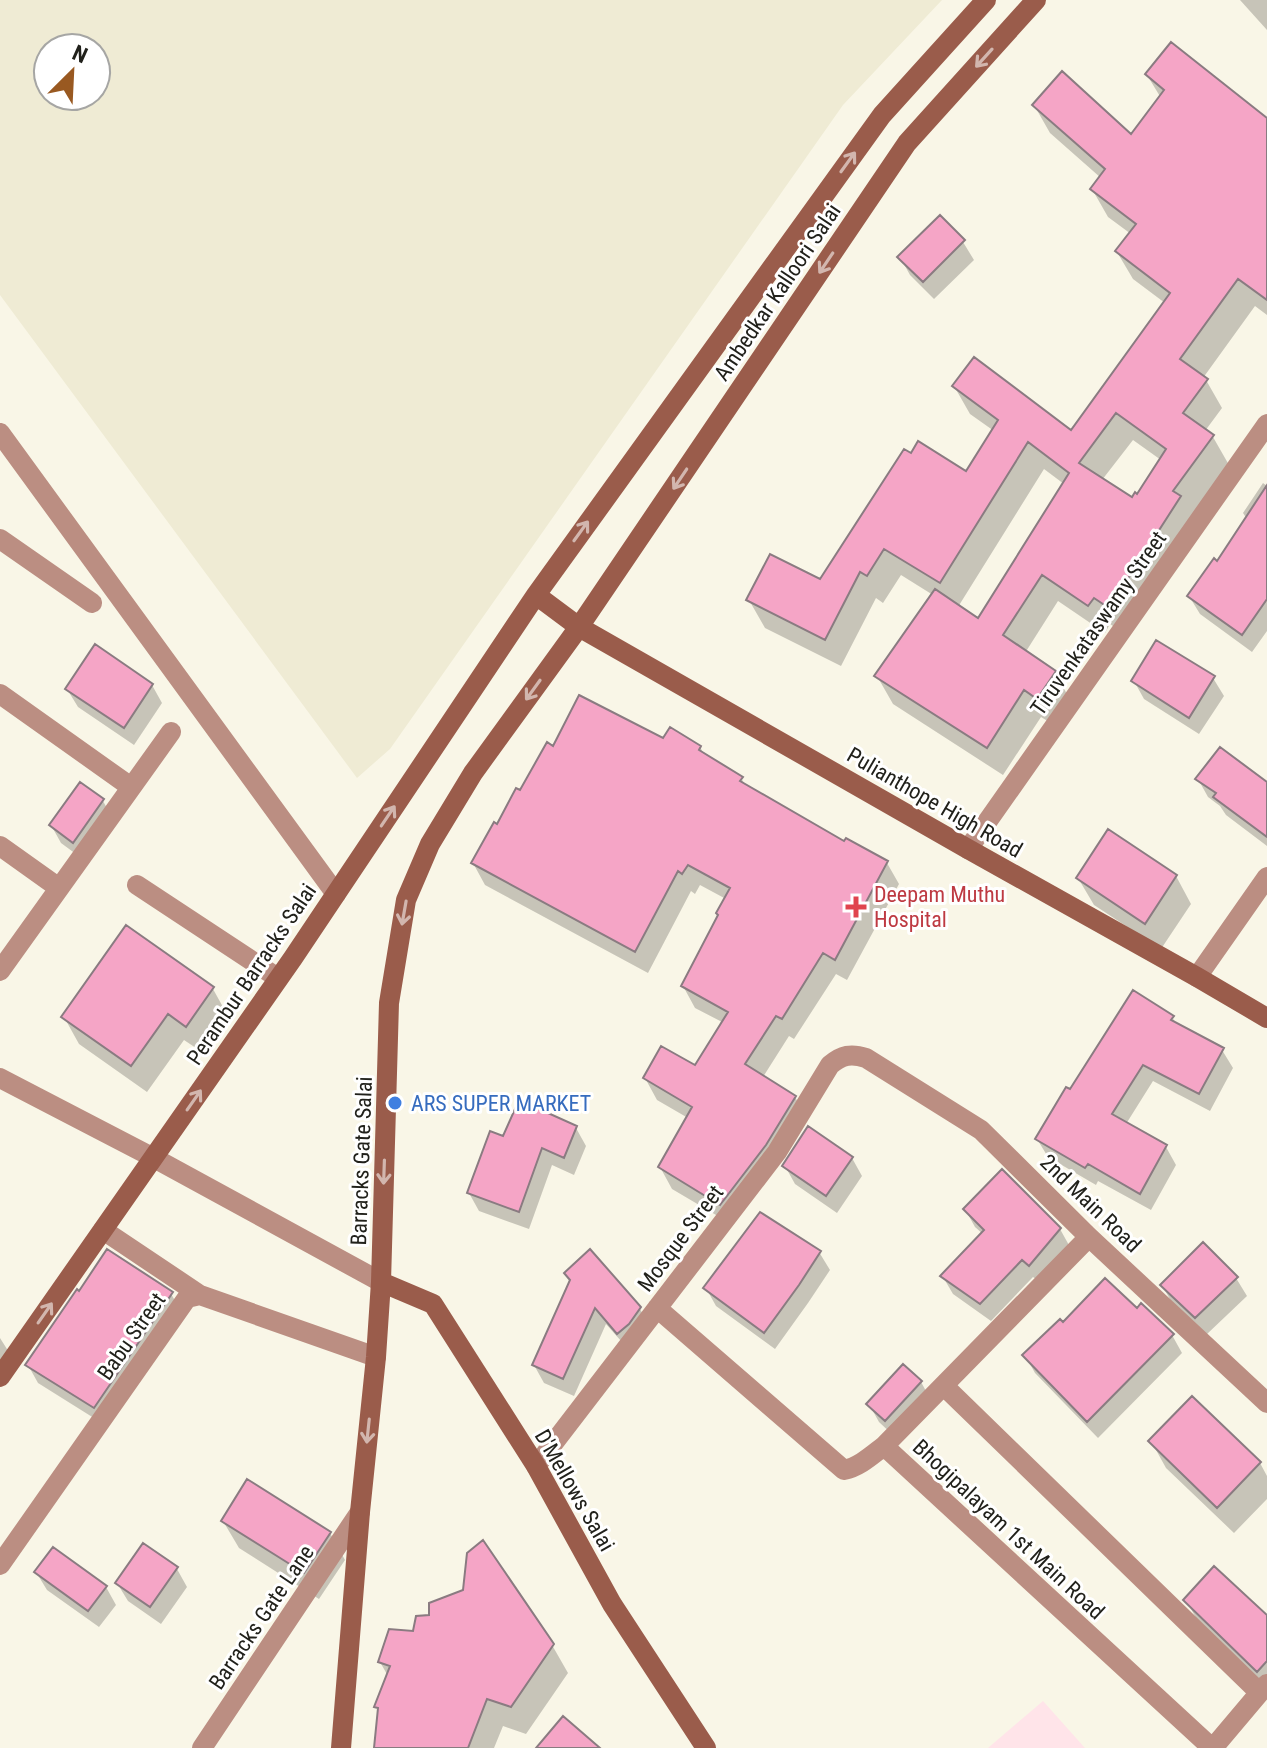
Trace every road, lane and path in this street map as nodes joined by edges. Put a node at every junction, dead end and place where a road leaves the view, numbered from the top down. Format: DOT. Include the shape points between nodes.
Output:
graph roads {
  1 [pos="986,0"];
  2 [pos="1036,0"];
  3 [pos="1267,424"];
  4 [pos="0,433"];
  5 [pos="0,539"];
  6 [pos="536,595"];
  7 [pos="92,603"];
  8 [pos="579,627"];
  9 [pos="0,694"];
  10 [pos="171,732"];
  11 [pos="131,787"];
  12 [pos="0,846"];
  13 [pos="968,849"];
  14 [pos="1267,877"];
  15 [pos="137,885"];
  16 [pos="59,888"];
  17 [pos="336,894"];
  18 [pos="0,971"];
  19 [pos="1197,977"];
  20 [pos="278,978"];
  21 [pos="1267,1018"];
  22 [pos="866,1058"];
  23 [pos="0,1078"];
  24 [pos="154,1158"];
  25 [pos="103,1230"];
  26 [pos="1089,1237"];
  27 [pos="381,1282"];
  28 [pos="200,1295"];
  29 [pos="657,1308"];
  30 [pos="376,1357"];
  31 [pos="0,1377"];
  32 [pos="944,1386"];
  33 [pos="1267,1403"];
  34 [pos="884,1446"];
  35 [pos="536,1466"];
  36 [pos="360,1512"];
  37 [pos="0,1565"];
  38 [pos="1263,1688"];
  39 [pos="202,1748"];
  40 [pos="341,1748"];
  41 [pos="706,1748"];
  42 [pos="1212,1748"];
  6 -- 1 [label="main road, Ambedkar Kalloori Salai, one-way" via="882,115"];
  2 -- 8 [label="main road, Ambedkar Kalloori Salai, one-way" via="907,143"];
  3 -- 13 [label="street, Tiruvenkataswamy Street"];
  4 -- 17 [label="street"];
  5 -- 7 [label="street"];
  6 -- 8 [label="main road, Pulianthope High Road"];
  17 -- 6 [label="main road, Perambur Barracks Salai, one-way"];
  8 -- 13 [label="main road, Pulianthope High Road"];
  8 -- 27 [label="main road, Barracks Gate Salai, one-way" via="473,773 430,844 406,900 389,1003"];
  9 -- 11 [label="street"];
  10 -- 11 [label="street"];
  11 -- 16 [label="street"];
  12 -- 16 [label="street"];
  13 -- 19 [label="main road, Pulianthope High Road"];
  14 -- 19 [label="street"];
  15 -- 20 [label="street"];
  16 -- 18 [label="street"];
  17 -- 20 [label="main road, Perambur Barracks Salai"];
  19 -- 21 [label="main road, Pulianthope High Road"];
  24 -- 20 [label="main road, Perambur Barracks Salai, one-way"];
  22 -- 26 [label="street, 2nd Main Road" via="981,1130"];
  22 -- 29 [label="street, Mosque Street" via="840,1056 830,1065 777,1152"];
  23 -- 24 [label="street"];
  24 -- 25 [label="main road, Perambur Barracks Salai"];
  24 -- 27 [label="street"];
  25 -- 28 [label="street"];
  31 -- 25 [label="main road, Perambur Barracks Salai, one-way"];
  26 -- 32 [label="street, Bhogipalayam 1st Main Road"];
  26 -- 33 [label="street, 2nd Main Road"];
  27 -- 30 [label="main road, Barracks Gate Salai"];
  27 -- 35 [label="main road, D'Mellows Salai" via="433,1304"];
  28 -- 30 [label="street, Babu Street"];
  28 -- 37 [label="street, Babu Street" via="187,1298 180,1307"];
  29 -- 34 [label="street" via="844,1470"];
  29 -- 35 [label="street, Mosque Street"];
  30 -- 36 [label="main road, Barracks Gate Salai, one-way"];
  32 -- 34 [label="street, Bhogipalayam 1st Main Road"];
  32 -- 38 [label="street"];
  34 -- 42 [label="street, Bhogipalayam 1st Main Road"];
  35 -- 41 [label="main road, D'Mellows Salai" via="612,1604"];
  36 -- 39 [label="street, Barracks Gate Lane"];
  36 -- 40 [label="main road, Barracks Gate Salai"];
  38 -- 42 [label="street"];
}
